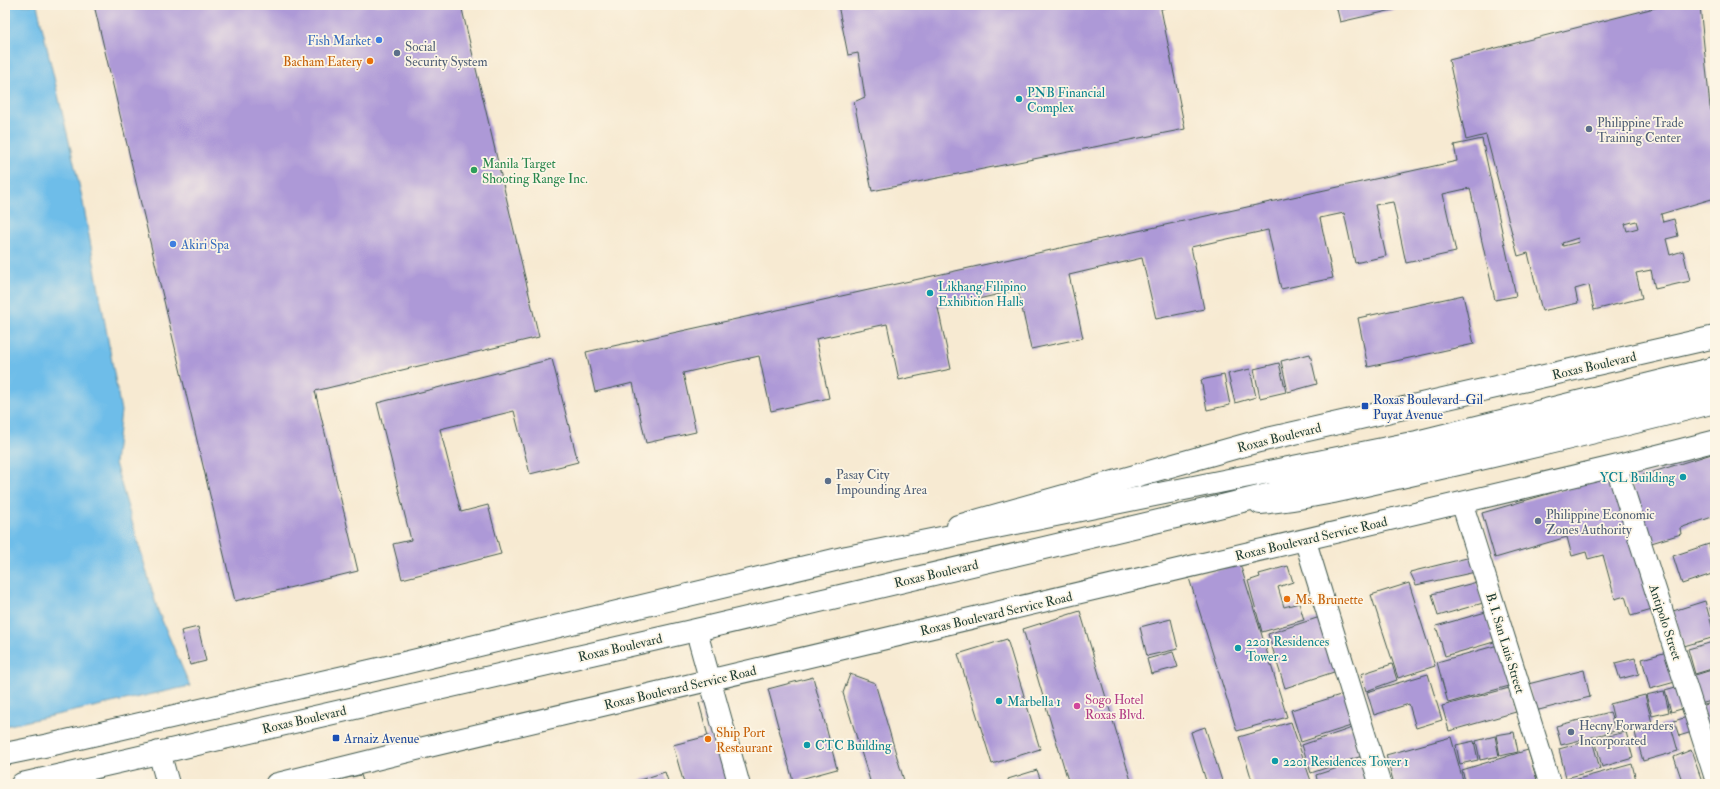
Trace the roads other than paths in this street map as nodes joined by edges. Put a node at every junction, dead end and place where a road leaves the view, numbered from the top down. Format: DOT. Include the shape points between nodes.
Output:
graph roads {
  1 [pos="1713,338"];
  2 [pos="1715,368"];
  3 [pos="1715,385"];
  4 [pos="1715,402"];
  5 [pos="1715,441"];
  6 [pos="1419,449"];
  7 [pos="1616,466"];
  8 [pos="1462,503"];
  9 [pos="1218,507"];
  10 [pos="1305,540"];
  11 [pos="847,557"];
  12 [pos="696,630"];
  13 [pos="709,680"];
  14 [pos="159,752"];
  15 [pos="5,754"];
  16 [pos="1715,778"];
  17 [pos="58,781"];
  18 [pos="22,784"];
  19 [pos="168,784"];
  20 [pos="276,784"];
  21 [pos="739,784"];
  22 [pos="1380,784"];
  23 [pos="1550,784"];
  1 -- 11 [label="main road, Roxas Boulevard" via="1258,441"];
  2 -- 6 [label="main road, Roxas Boulevard"];
  3 -- 6 [label="main road, Roxas Boulevard"];
  4 -- 9 [label="main road, Roxas Boulevard" via="1597,433 1293,500"];
  5 -- 7 [label="street, Roxas Boulevard Service Road"];
  6 -- 9 [label="main road, Roxas Boulevard"];
  6 -- 11 [label="main road, Roxas Boulevard"];
  7 -- 8 [label="street, Roxas Boulevard Service Road"];
  7 -- 16 [label="street, Antipolo Street"];
  8 -- 10 [label="street, Roxas Boulevard Service Road"];
  8 -- 23 [label="street, B. I. San Luis Street"];
  9 -- 12 [label="main road, Roxas Boulevard"];
  10 -- 13 [label="street, Roxas Boulevard Service Road"];
  10 -- 22 [label="street"];
  11 -- 15 [label="main road, Roxas Boulevard" via="396,665"];
  12 -- 13 [label="street"];
  12 -- 14 [label="main road, Roxas Boulevard"];
  13 -- 20 [label="street, Roxas Boulevard Service Road"];
  13 -- 21 [label="street"];
  14 -- 17 [label="main road, Roxas Boulevard"];
  14 -- 19 [label="main road"];
  17 -- 18 [label="main road, Roxas Boulevard"];
}
